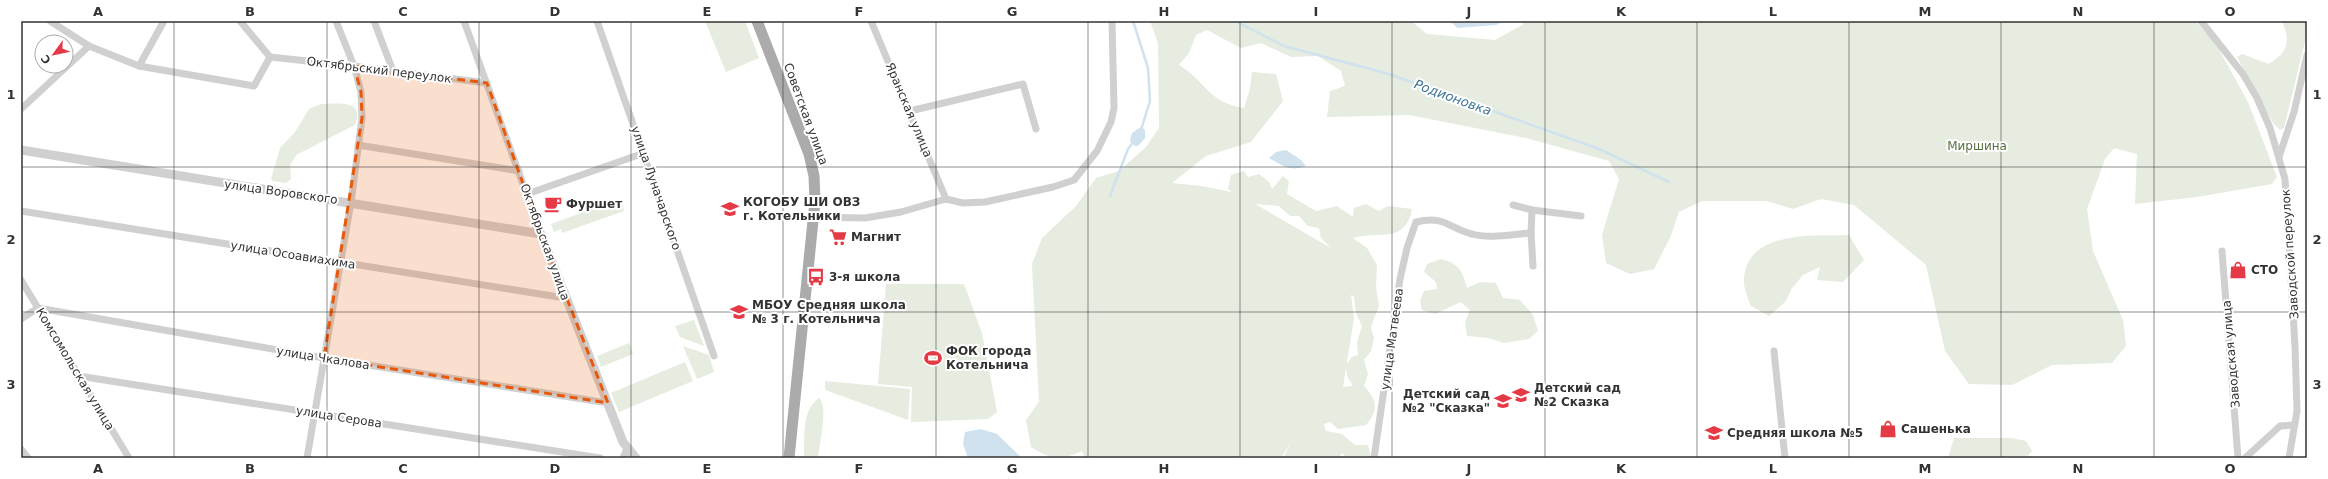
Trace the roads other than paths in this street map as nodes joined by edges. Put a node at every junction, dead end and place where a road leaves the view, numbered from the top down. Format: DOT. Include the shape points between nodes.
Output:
graph roads {
  1 [pos="50,21"];
  2 [pos="164,21"];
  3 [pos="240,21"];
  4 [pos="336,21"];
  5 [pos="374,21"];
  6 [pos="464,21"];
  7 [pos="597,21"];
  8 [pos="758,21"];
  9 [pos="871,21"];
  10 [pos="1112,21"];
  11 [pos="2201,21"];
  12 [pos="89,46"];
  13 [pos="2307,55"];
  14 [pos="270,57"];
  15 [pos="139,66"];
  16 [pos="354,66"];
  17 [pos="393,70"];
  18 [pos="487,84"];
  19 [pos="21,109"];
  20 [pos="910,111"];
  21 [pos="1036,129"];
  22 [pos="358,145"];
  23 [pos="21,150"];
  24 [pos="644,153"];
  25 [pos="2279,157"];
  26 [pos="519,171"];
  27 [pos="527,194"];
  28 [pos="946,199"];
  29 [pos="351,202"];
  30 [pos="1513,205"];
  31 [pos="1532,210"];
  32 [pos="21,211"];
  33 [pos="814,216"];
  34 [pos="1581,216"];
  35 [pos="1531,233"];
  36 [pos="541,234"];
  37 [pos="2222,251"];
  38 [pos="339,263"];
  39 [pos="1533,266"];
  40 [pos="21,280"];
  41 [pos="565,298"];
  42 [pos="38,308"];
  43 [pos="21,319"];
  44 [pos="1774,351"];
  45 [pos="714,356"];
  46 [pos="324,358"];
  47 [pos="79,376"];
  48 [pos="608,403"];
  49 [pos="315,412"];
  50 [pos="2294,425"];
  51 [pos="627,448"];
  52 [pos="21,449"];
  53 [pos="28,458"];
  54 [pos="129,458"];
  55 [pos="307,458"];
  56 [pos="600,458"];
  57 [pos="623,458"];
  58 [pos="636,458"];
  59 [pos="789,458"];
  60 [pos="1374,458"];
  61 [pos="1785,458"];
  62 [pos="2238,458"];
  63 [pos="2245,458"];
  64 [pos="2289,458"];
  1 -- 12 [label="street"];
  2 -- 15 [label="street"];
  3 -- 14 [label="street"];
  4 -- 16 [label="street"];
  5 -- 17 [label="street"];
  6 -- 18 [label="street, Октябрьская улица"];
  7 -- 24 [label="street, улица Луначарского"];
  8 -- 33 [label="main road, Советская улица" via="809,154 814,176"];
  9 -- 20 [label="street, Яранская улица"];
  10 -- 28 [label="street" via="1114,108 1111,122 1097,151 1074,180 985,202 963,203"];
  11 -- 25 [label="street, Заводской переулок" via="2243,74 2264,113"];
  12 -- 15 [label="street"];
  12 -- 19 [label="street"];
  13 -- 25 [label="street" via="2294,112"];
  14 -- 15 [label="street" via="254,86"];
  14 -- 16 [label="street, Октябрьский переулок"];
  16 -- 17 [label="street, Октябрьский переулок"];
  16 -- 22 [label="street" via="361,92 362,118"];
  17 -- 18 [label="street, Октябрьский переулок"];
  18 -- 26 [label="street, Октябрьская улица"];
  20 -- 21 [label="street" via="1023,84"];
  20 -- 28 [label="street, Яранская улица"];
  22 -- 26 [label="street"];
  22 -- 29 [label="street"];
  23 -- 29 [label="street, улица Воровского"];
  24 -- 27 [label="street"];
  24 -- 45 [label="street, улица Луначарского"];
  25 -- 50 [label="street, Заводской переулок" via="2285,179 2295,346 2297,411"];
  26 -- 27 [label="street, Октябрьская улица"];
  27 -- 36 [label="street, Октябрьская улица"];
  28 -- 33 [label="street" via="901,212 865,218"];
  29 -- 36 [label="street, улица Воровского"];
  29 -- 38 [label="street"];
  30 -- 31 [label="street"];
  31 -- 34 [label="street"];
  31 -- 35 [label="street"];
  32 -- 38 [label="street, улица Осоавиахима"];
  33 -- 59 [label="main road, Советская улица"];
  35 -- 39 [label="street"];
  35 -- 60 [label="street, улица Матвеева" via="1473,235 1442,220 1427,219 1416,222 1400,279"];
  36 -- 41 [label="street, Октябрьская улица"];
  37 -- 62 [label="street, Заводская улица"];
  38 -- 41 [label="street, улица Осоавиахима"];
  38 -- 46 [label="street"];
  40 -- 42 [label="street, Комсомольская улица"];
  41 -- 48 [label="street, Октябрьская улица"];
  42 -- 43 [label="street"];
  42 -- 46 [label="street, улица Чкалова"];
  42 -- 47 [label="street, Комсомольская улица"];
  44 -- 61 [label="street"];
  46 -- 48 [label="street, улица Чкалова"];
  46 -- 49 [label="street"];
  47 -- 49 [label="street, улица Серова"];
  47 -- 54 [label="street, Комсомольская улица"];
  48 -- 51 [label="street, Октябрьская улица"];
  49 -- 55 [label="street"];
  49 -- 56 [label="street, улица Серова"];
  50 -- 63 [label="street" via="2280,426"];
  50 -- 64 [label="street, Заводской переулок"];
  51 -- 57 [label="street"];
  51 -- 58 [label="street, Октябрьская улица"];
  52 -- 53 [label="street"];
}
